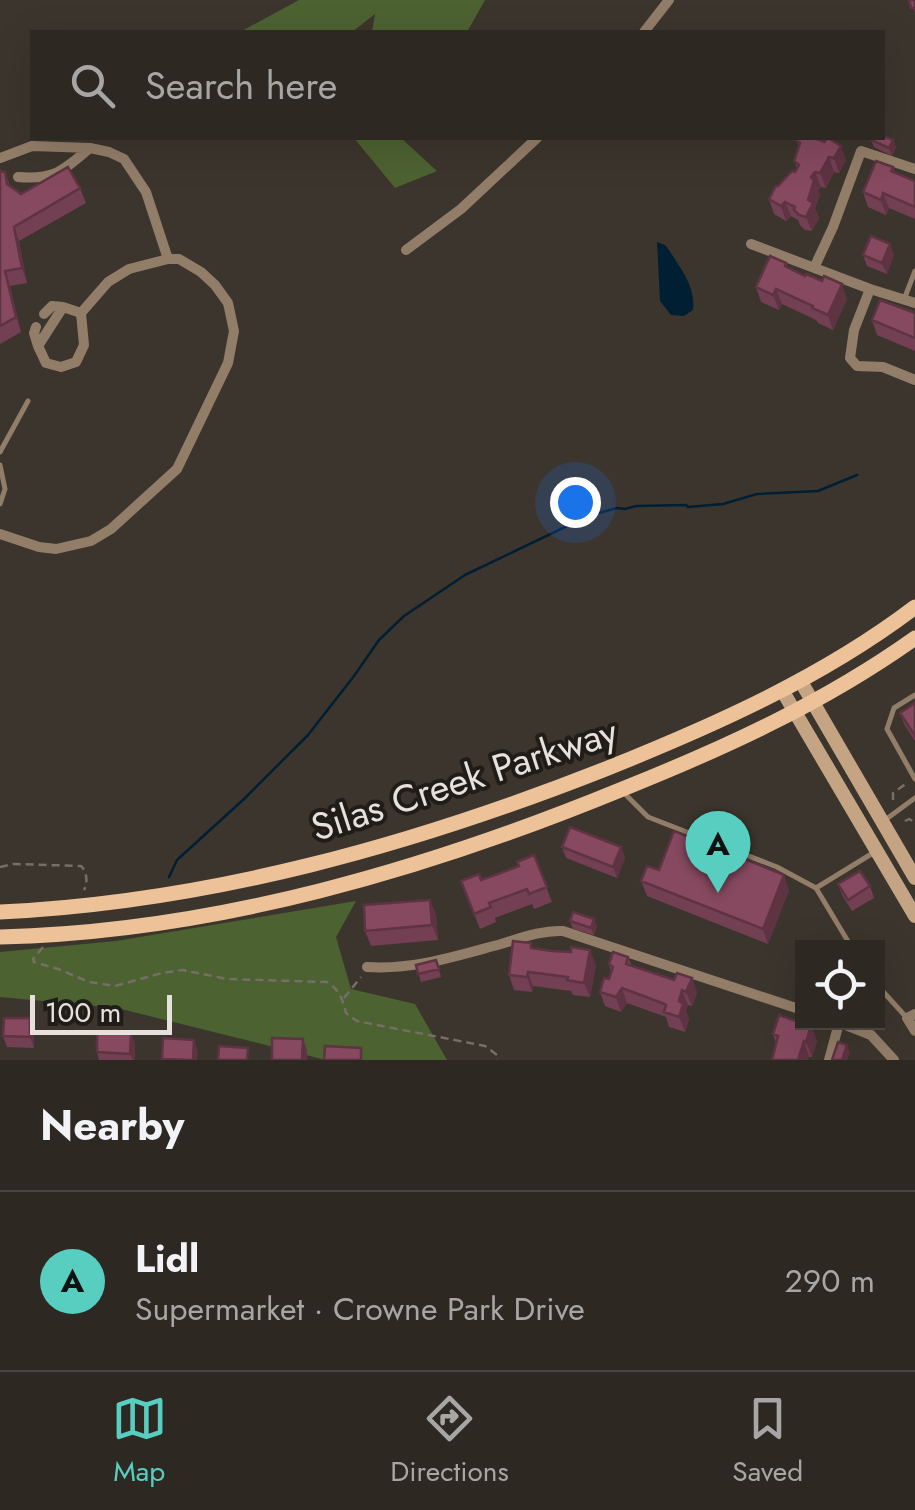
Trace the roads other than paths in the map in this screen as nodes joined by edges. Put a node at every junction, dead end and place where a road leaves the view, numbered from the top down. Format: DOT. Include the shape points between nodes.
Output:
graph roads {
  1 [pos="669,0"];
  2 [pos="646,30"];
  3 [pos="535,140"];
  4 [pos="90,148"];
  5 [pos="6,167"];
  6 [pos="915,169"];
  7 [pos="751,244"];
  8 [pos="406,250"];
  9 [pos="168,258"];
  10 [pos="814,268"];
  11 [pos="915,271"];
  12 [pos="870,289"];
  13 [pos="909,302"];
  14 [pos="63,307"];
  15 [pos="81,313"];
  16 [pos="44,314"];
  17 [pos="36,326"];
  18 [pos="38,346"];
  19 [pos="915,380"];
  20 [pos="28,401"];
  21 [pos="0,452"];
  22 [pos="0,465"];
  23 [pos="0,504"];
  24 [pos="0,534"];
  25 [pos="915,607"];
  26 [pos="915,638"];
  27 [pos="800,680"];
  28 [pos="782,690"];
  29 [pos="915,695"];
  30 [pos="813,702"];
  31 [pos="794,713"];
  32 [pos="913,776"];
  33 [pos="621,790"];
  34 [pos="915,798"];
  35 [pos="882,822"];
  36 [pos="876,852"];
  37 [pos="326,862"];
  38 [pos="915,878"];
  39 [pos="333,886"];
  40 [pos="816,888"];
  41 [pos="0,912"];
  42 [pos="915,916"];
  43 [pos="0,937"];
  44 [pos="847,940"];
  45 [pos="367,968"];
  46 [pos="885,992"];
  47 [pos="795,1008"];
  48 [pos="911,1016"];
  49 [pos="837,1030"];
  50 [pos="858,1030"];
  51 [pos="915,1031"];
  52 [pos="829,1060"];
  53 [pos="894,1060"];
  1 -- 2 [label="street"];
  3 -- 8 [label="street" via="462,209"];
  4 -- 5 [label="street" via="32,146"];
  4 -- 5 [label="street" via="43,179"];
  4 -- 9 [label="street" via="124,160 134,173"];
  6 -- 10 [label="street" via="861,151"];
  7 -- 10 [label="street"];
  9 -- 15 [label="street" via="108,282"];
  9 -- 24 [label="street" via="215,284 234,331 228,363 178,468 91,541 56,549"];
  10 -- 12 [label="street"];
  11 -- 13 [label="lane"];
  12 -- 13 [label="street"];
  12 -- 19 [label="street" via="850,358 856,366 884,367"];
  14 -- 15 [label="street"];
  14 -- 16 [label="street"];
  14 -- 18 [label="street"];
  15 -- 18 [label="street" via="84,344 76,362 53,366"];
  17 -- 18 [label="street"];
  20 -- 21 [label="lane"];
  22 -- 23 [label="lane"];
  25 -- 27 [label="main road, Silas Creek Parkway"];
  26 -- 30 [label="main road, Silas Creek Parkway"];
  27 -- 28 [label="main road, Silas Creek Parkway"];
  27 -- 30 [label="main road"];
  28 -- 31 [label="main road"];
  28 -- 37 [label="main road, Silas Creek Parkway" via="575,781"];
  29 -- 32 [label="lane" via="894,708 886,729"];
  30 -- 31 [label="main road, Silas Creek Parkway"];
  30 -- 35 [label="main road"];
  31 -- 33 [label="main road, Silas Creek Parkway"];
  31 -- 36 [label="main road"];
  33 -- 39 [label="main road, Silas Creek Parkway" via="491,839"];
  33 -- 40 [label="lane" via="648,818"];
  34 -- 35 [label="lane"];
  35 -- 38 [label="main road"];
  36 -- 40 [label="lane"];
  36 -- 42 [label="main road"];
  37 -- 39 [label="main road"];
  37 -- 41 [label="main road, Silas Creek Parkway" via="170,896"];
  39 -- 43 [label="main road, Silas Creek Parkway" via="152,924"];
  40 -- 44 [label="lane"];
  45 -- 47 [label="street" via="411,967 563,931"];
  46 -- 48 [label="lane"];
  48 -- 51 [label="street"];
  49 -- 52 [label="street"];
  50 -- 53 [label="street"];
}
